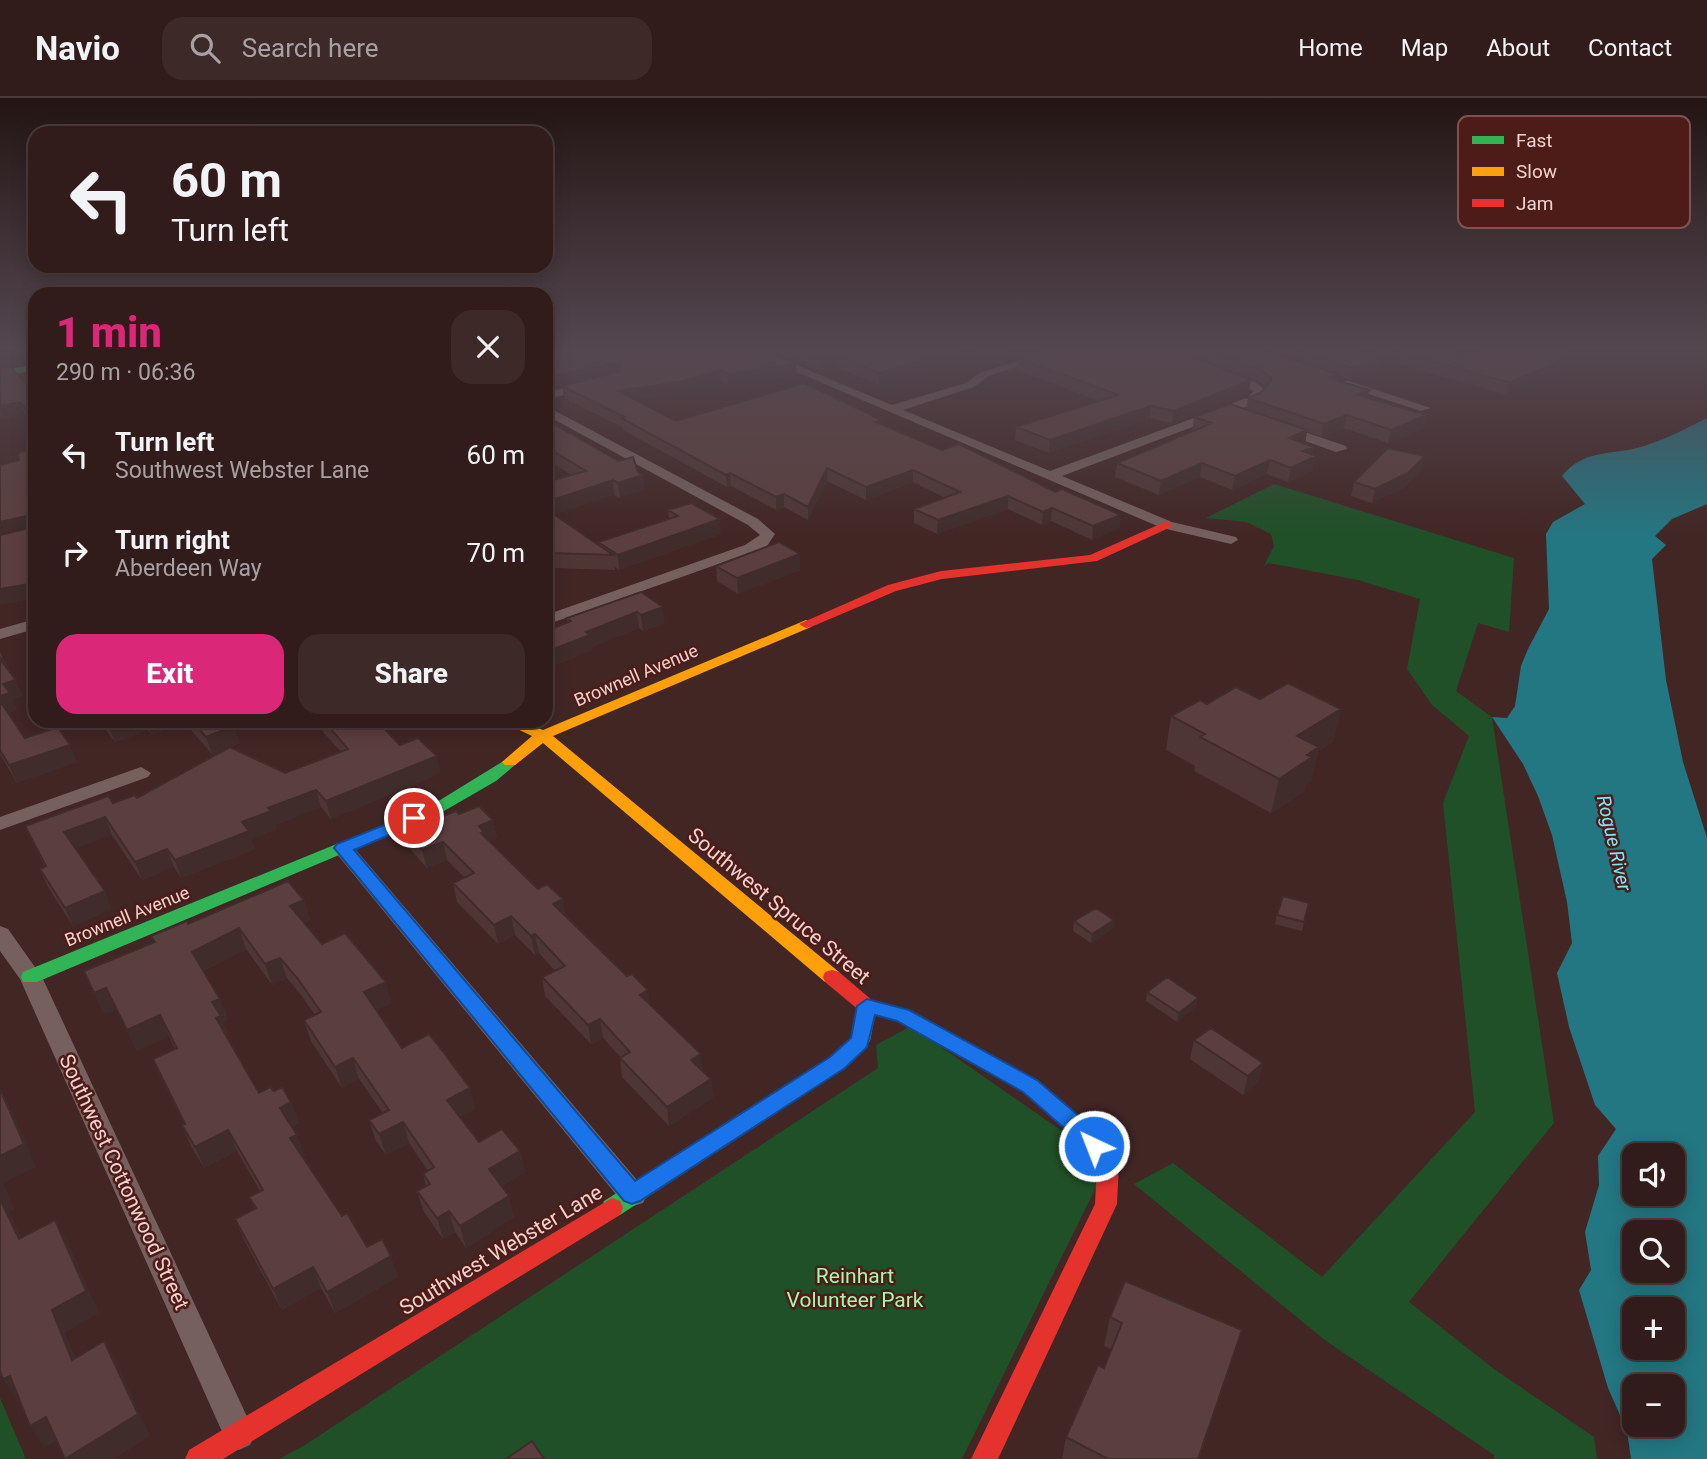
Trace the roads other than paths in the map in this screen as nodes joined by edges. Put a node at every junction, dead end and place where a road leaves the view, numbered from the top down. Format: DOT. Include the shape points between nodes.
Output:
graph roads {
  1 [pos="896,411"];
  2 [pos="1227,411"];
  3 [pos="1229,411"];
  4 [pos="553,414"];
  5 [pos="1242,415"];
  6 [pos="1267,423"];
  7 [pos="1341,449"];
  8 [pos="1050,476"];
  9 [pos="1167,525"];
  10 [pos="1231,540"];
  11 [pos="553,618"];
  12 [pos="28,626"];
  13 [pos="0,634"];
  14 [pos="526,728"];
  15 [pos="543,735"];
  16 [pos="141,773"];
  17 [pos="0,824"];
  18 [pos="343,848"];
  19 [pos="0,934"];
  20 [pos="30,977"];
  21 [pos="867,1006"];
  22 [pos="632,1195"];
  23 [pos="239,1434"];
  24 [pos="198,1459"];
  25 [pos="984,1459"];
  1 -- 8 [label="street"];
  2 -- 8 [label="street"];
  3 -- 5 [label="street"];
  4 -- 11 [label="street" via="768,534 750,548"];
  6 -- 7 [label="street"];
  8 -- 9 [label="street"];
  9 -- 10 [label="street"];
  9 -- 15 [label="street, Brownell Avenue" via="1093,558 942,575 902,585"];
  12 -- 13 [label="street"];
  14 -- 15 [label="street, Southwest Spruce Street"];
  15 -- 18 [label="street, Brownell Avenue" via="465,796"];
  15 -- 21 [label="street, Southwest Spruce Street"];
  16 -- 17 [label="street"];
  18 -- 20 [label="street, Brownell Avenue"];
  18 -- 22 [label="street"];
  19 -- 20 [label="street, Southwest Cottonwood Street"];
  20 -- 23 [label="street, Southwest Cottonwood Street"];
  21 -- 22 [label="street, Southwest Webster Lane" via="860,1041 838,1063"];
  21 -- 25 [label="street, Southwest Spruce Street" via="902,1015 1030,1086 1080,1129 1108,1163 1106,1204"];
  22 -- 23 [label="street, Southwest Webster Lane"];
  23 -- 24 [label="street, Southwest Webster Lane"];
}
